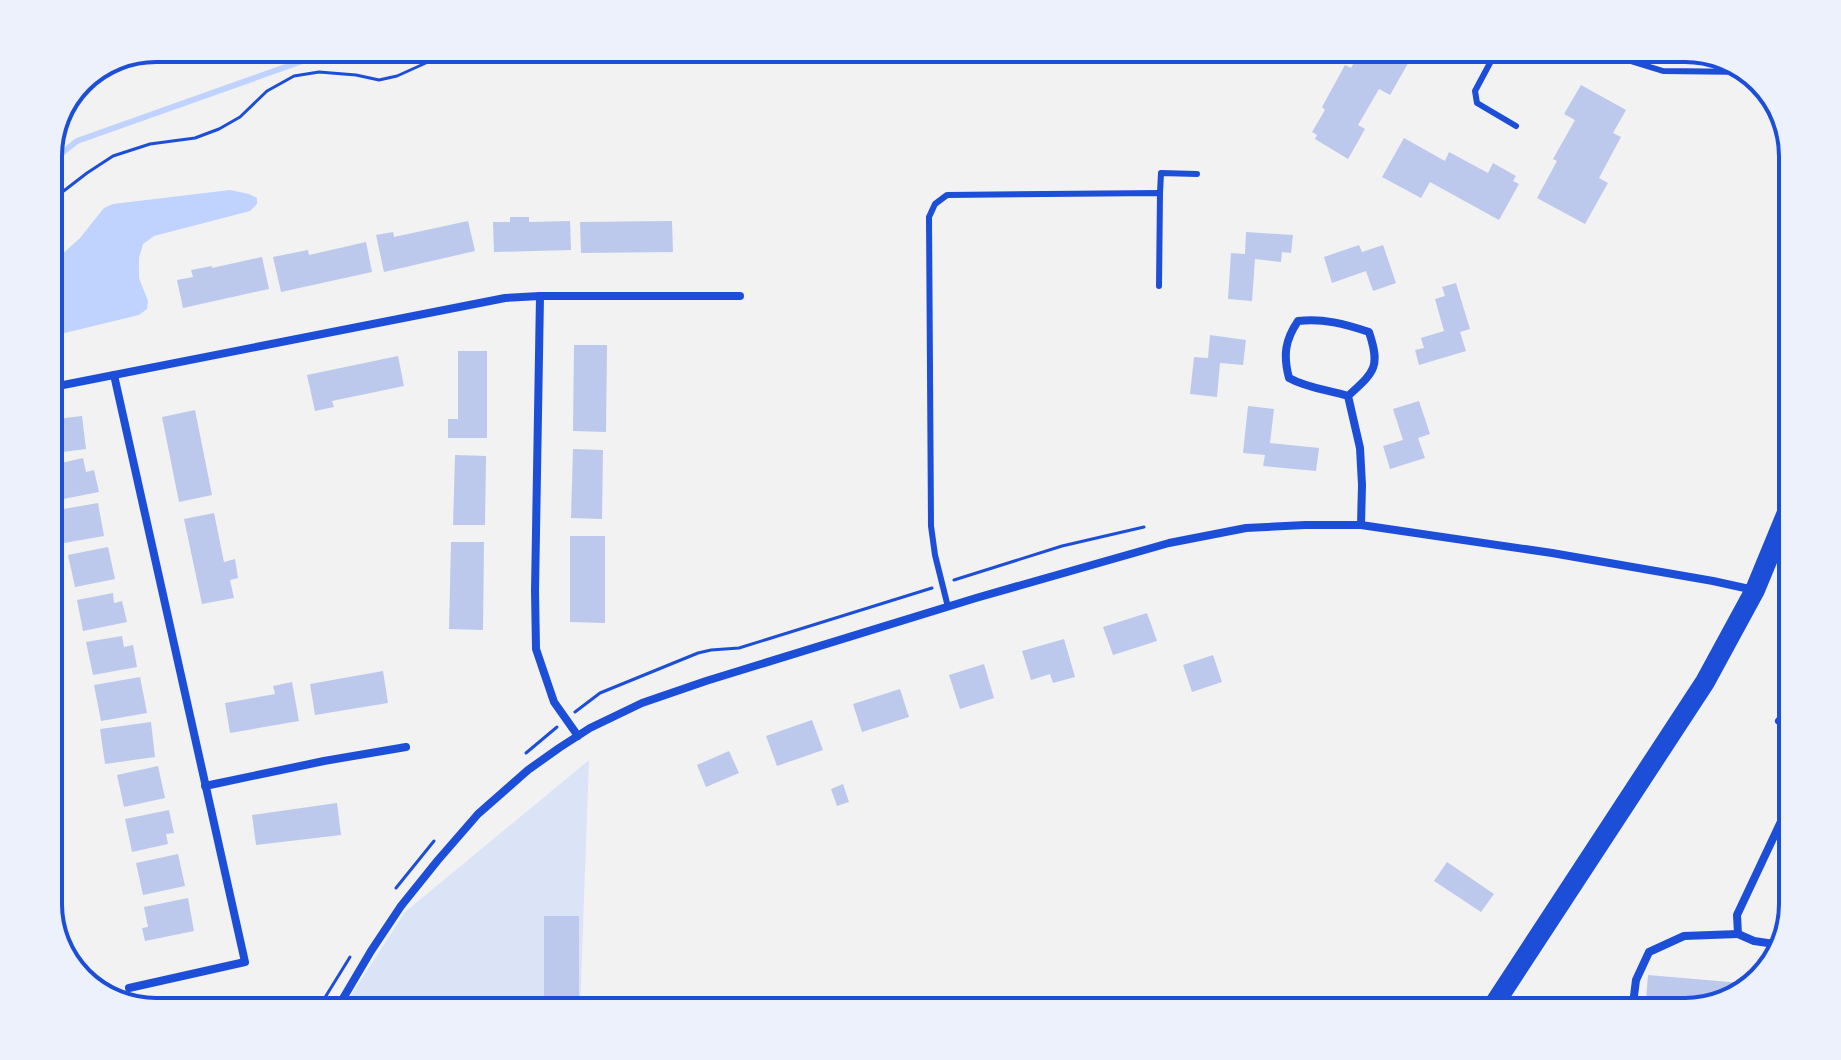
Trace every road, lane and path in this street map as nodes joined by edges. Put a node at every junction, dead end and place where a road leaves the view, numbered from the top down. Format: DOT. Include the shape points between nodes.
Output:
graph roads {
  1 [pos="428,62"];
  2 [pos="1491,62"];
  3 [pos="1634,62"];
  4 [pos="1726,72"];
  5 [pos="1516,126"];
  6 [pos="1197,174"];
  7 [pos="62,192"];
  8 [pos="1160,193"];
  9 [pos="1159,286"];
  10 [pos="540,296"];
  11 [pos="740,296"];
  12 [pos="114,375"];
  13 [pos="62,385"];
  14 [pos="1348,396"];
  15 [pos="1361,525"];
  16 [pos="1144,527"];
  17 [pos="1779,537"];
  18 [pos="965,577"];
  19 [pos="926,589"];
  20 [pos="1755,590"];
  21 [pos="948,607"];
  22 [pos="586,703"];
  23 [pos="578,736"];
  24 [pos="406,747"];
  25 [pos="205,786"];
  26 [pos="1779,826"];
  27 [pos="1738,934"];
  28 [pos="1770,943"];
  29 [pos="129,988"];
  30 [pos="343,998"];
  31 [pos="1498,998"];
  32 [pos="1634,998"];
  1 -- 7 [label="path" via="379,80 319,72 294,76 219,129 113,156"];
  2 -- 5 [label="lane" via="1475,91 1477,103"];
  3 -- 4 [label="lane" via="1663,71"];
  6 -- 8 [label="lane" via="1161,173"];
  8 -- 9 [label="lane"];
  8 -- 21 [label="lane" via="947,195 935,204 929,217 931,526"];
  10 -- 11 [label="street"];
  10 -- 12 [label="street" via="465,305"];
  10 -- 23 [label="street" via="536,649 554,702"];
  12 -- 13 [label="street"];
  12 -- 25 [label="street"];
  14 -- 14 [label="street" via="1372,374 1376,352 1369,332 1344,323 1298,321 1288,335 1289,378"];
  14 -- 15 [label="street" via="1360,448"];
  15 -- 20 [label="street"];
  15 -- 21 [label="street" via="1246,528 1169,543"];
  16 -- 18 [label="path"];
  17 -- 20 [label="highway"];
  19 -- 22 [label="path" via="739,648 698,653"];
  20 -- 31 [label="highway" via="1705,682"];
  21 -- 23 [label="street" via="642,703"];
  23 -- 30 [label="street" via="478,814 401,906"];
  24 -- 25 [label="street"];
  25 -- 29 [label="street" via="245,962"];
  26 -- 27 [label="street" via="1737,915"];
  27 -- 28 [label="street"];
  27 -- 32 [label="street" via="1684,936 1649,952"];
}
